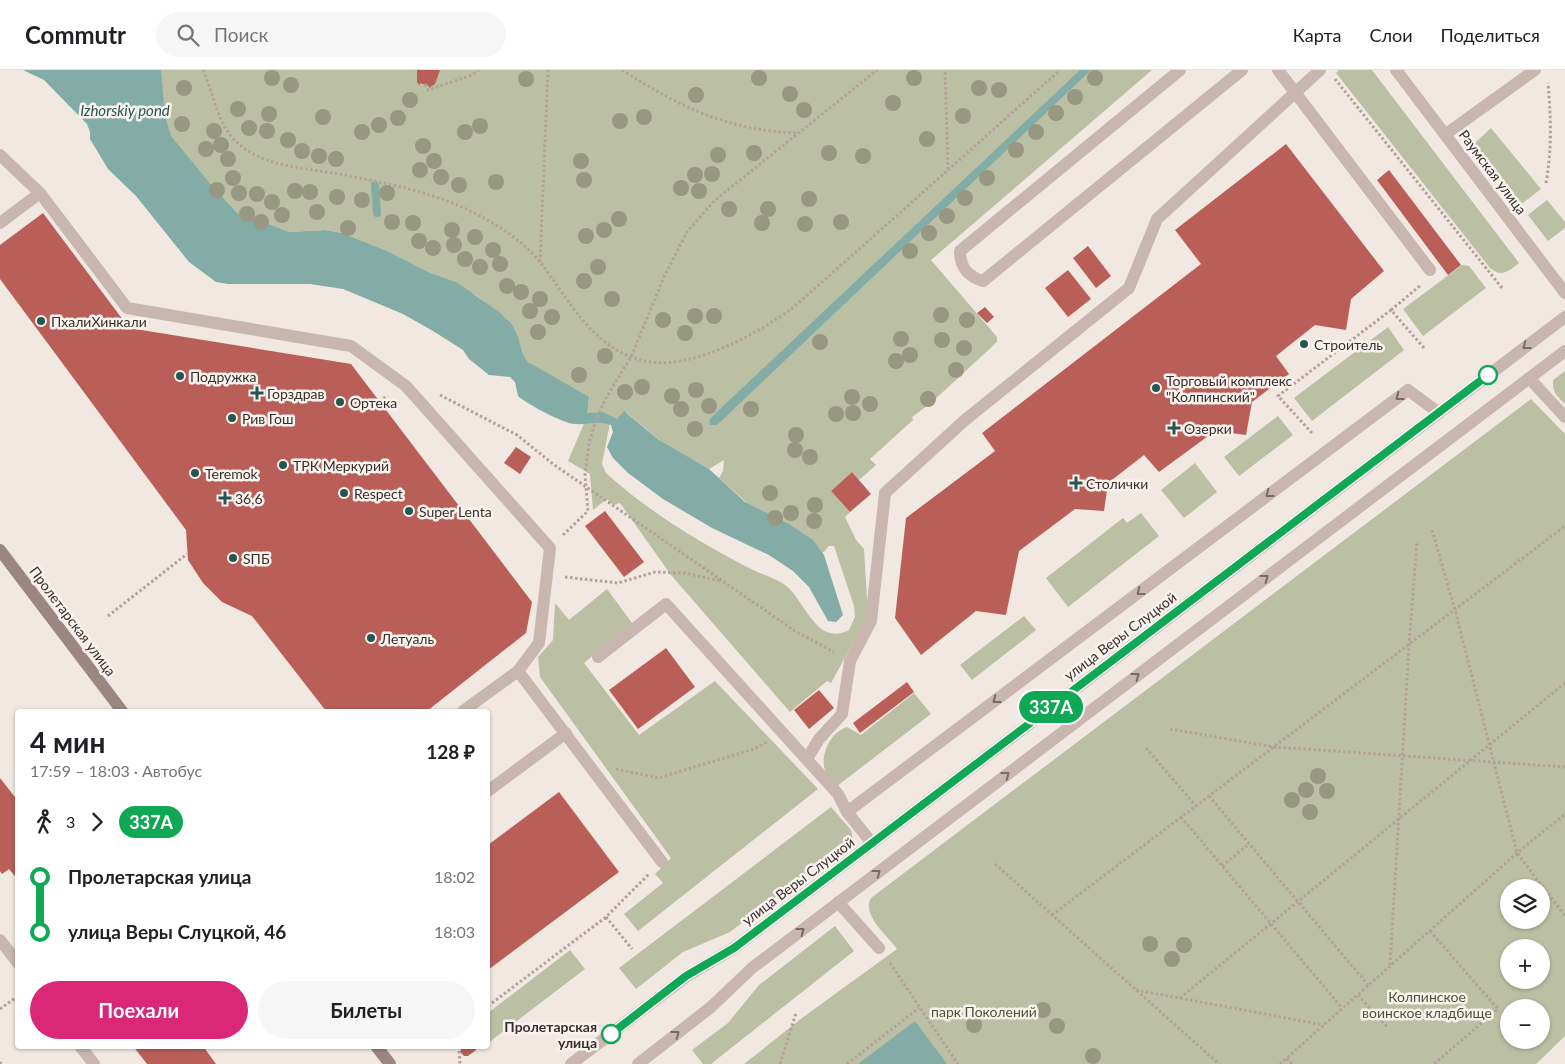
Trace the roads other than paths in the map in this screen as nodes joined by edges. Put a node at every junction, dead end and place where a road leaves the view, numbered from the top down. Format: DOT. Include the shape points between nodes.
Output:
graph roads {
  1 [pos="1180,70"];
  2 [pos="1242,70"];
  3 [pos="1278,70"];
  4 [pos="1320,70"];
  5 [pos="1396,70"];
  6 [pos="1535,70"];
  7 [pos="1294,92"];
  8 [pos="1446,134"];
  9 [pos="0,155"];
  10 [pos="40,193"];
  11 [pos="0,223"];
  12 [pos="1430,270"];
  13 [pos="1565,292"];
  14 [pos="1565,316"];
  15 [pos="1565,351"];
  16 [pos="1529,378"];
  17 [pos="1439,413"];
  18 [pos="1565,417"];
  19 [pos="0,550"];
  20 [pos="598,658"];
  21 [pos="518,671"];
  22 [pos="120,709"];
  23 [pos="466,709"];
  24 [pos="566,733"];
  25 [pos="807,758"];
  26 [pos="490,790"];
  27 [pos="847,812"];
  28 [pos="872,843"];
  29 [pos="662,862"];
  30 [pos="838,902"];
  31 [pos="0,940"];
  32 [pos="879,948"];
  33 [pos="15,959"];
  34 [pos="82,1049"];
  35 [pos="378,1049"];
  36 [pos="94,1064"];
  37 [pos="390,1064"];
  38 [pos="571,1064"];
  39 [pos="638,1064"];
  1 -- 2 [label="street" via="960,251 964,270 983,281"];
  3 -- 7 [label="street"];
  4 -- 7 [label="street"];
  5 -- 8 [label="street, Раумская улица"];
  6 -- 8 [label="street"];
  7 -- 12 [label="street"];
  7 -- 25 [label="street" via="1157,219 1129,288 965,420 885,493 871,622 850,661 842,714"];
  8 -- 13 [label="street, Раумская улица"];
  9 -- 10 [label="street"];
  10 -- 11 [label="street"];
  10 -- 21 [label="street" via="127,308 351,346 406,386 550,548 539,643"];
  14 -- 17 [label="street, улица Веры Слуцкой, one-way"];
  15 -- 16 [label="street"];
  16 -- 18 [label="street"];
  30 -- 16 [label="street, one-way"];
  17 -- 27 [label="street, one-way" via="1408,390"];
  17 -- 28 [label="street, улица Веры Слуцкой"];
  19 -- 22 [label="main road, Пролетарская улица"];
  20 -- 25 [label="street" via="666,604"];
  21 -- 23 [label="street"];
  21 -- 24 [label="street"];
  24 -- 26 [label="street"];
  24 -- 29 [label="street"];
  25 -- 27 [label="street" via="838,794"];
  27 -- 28 [label="street"];
  28 -- 38 [label="street, улица Веры Слуцкой" via="734,948 686,976"];
  30 -- 32 [label="street"];
  39 -- 30 [label="street, one-way" via="712,1007 752,968"];
  31 -- 33 [label="street"];
  34 -- 36 [label="street"];
  35 -- 37 [label="main road"];
}
